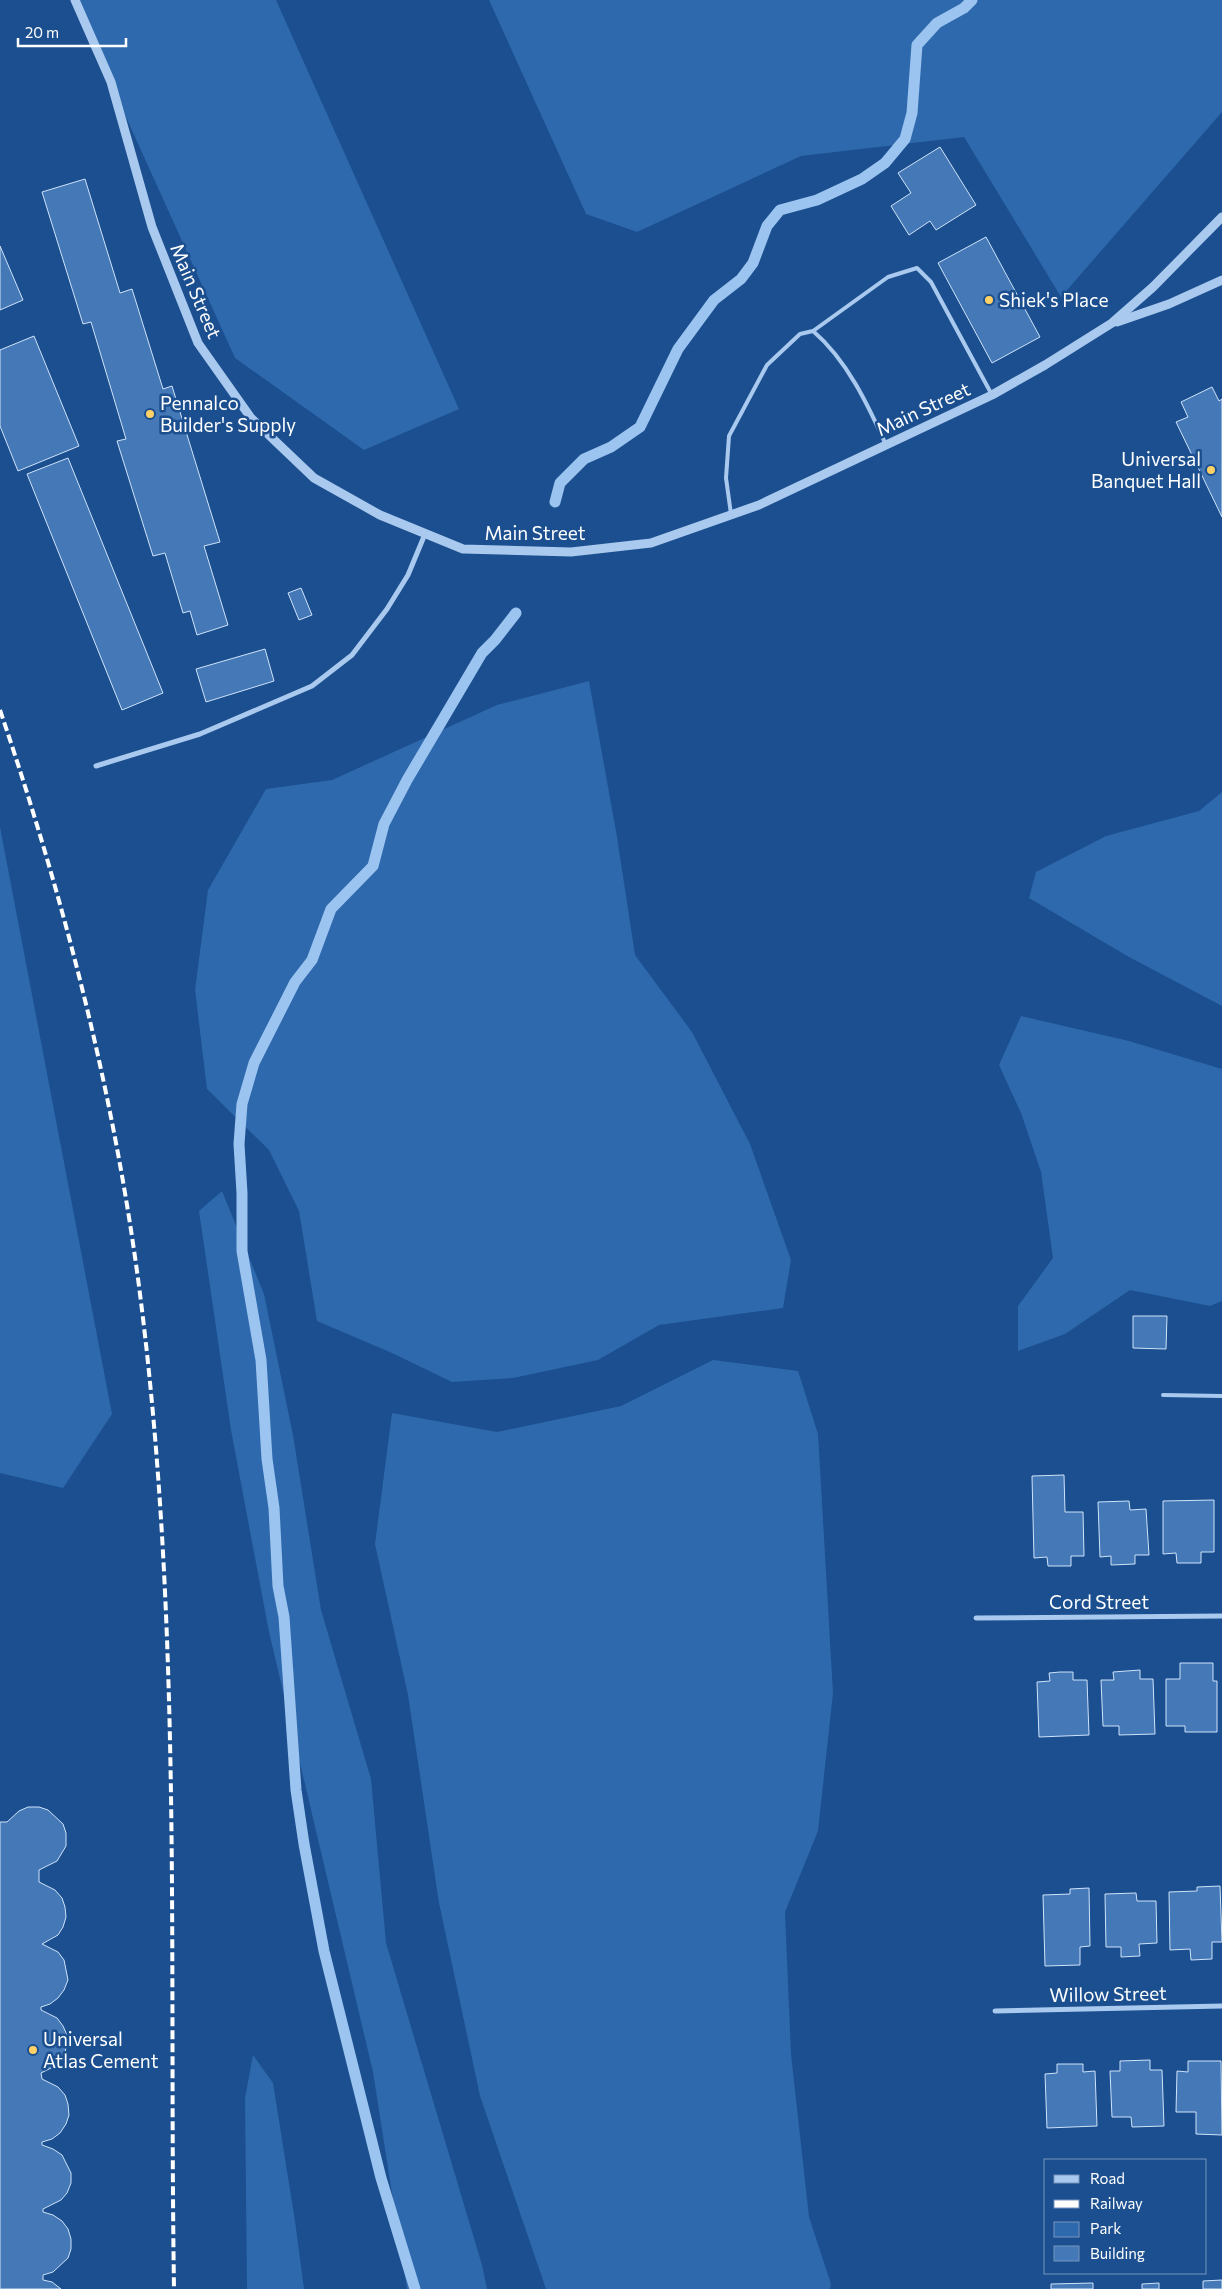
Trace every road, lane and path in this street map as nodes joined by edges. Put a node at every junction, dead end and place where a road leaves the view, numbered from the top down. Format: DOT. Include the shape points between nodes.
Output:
graph roads {
  1 [pos="75,0"];
  2 [pos="1222,217"];
  3 [pos="1222,280"];
  4 [pos="1112,323"];
  5 [pos="813,331"];
  6 [pos="992,395"];
  7 [pos="886,445"];
  8 [pos="730,514"];
  9 [pos="425,534"];
  10 [pos="96,766"];
  11 [pos="1163,1395"];
  12 [pos="1222,1396"];
  13 [pos="1222,1616"];
  14 [pos="976,1618"];
  15 [pos="1222,2006"];
  16 [pos="995,2011"];
  1 -- 9 [label="street, Main Street" via="111,82 152,227 198,343 251,418 314,478 380,515"];
  2 -- 4 [label="street, Main Street" via="1153,287"];
  3 -- 4 [label="street" via="1169,304"];
  4 -- 6 [label="street, Main Street"];
  5 -- 6 [label="lane" via="888,277 917,268 931,282"];
  5 -- 7 [label="lane" via="830,345 868,405"];
  5 -- 8 [label="lane" via="800,334 767,365 729,436 726,478"];
  6 -- 7 [label="street, Main Street"];
  7 -- 8 [label="street, Main Street" via="759,505"];
  8 -- 9 [label="street, Main Street" via="651,543 571,552 463,549"];
  9 -- 10 [label="street" via="408,576 388,609 352,655 312,686 200,734"];
  11 -- 12 [label="lane"];
  13 -- 14 [label="street, Cord Street"];
  15 -- 16 [label="street, Willow Street"];
}
